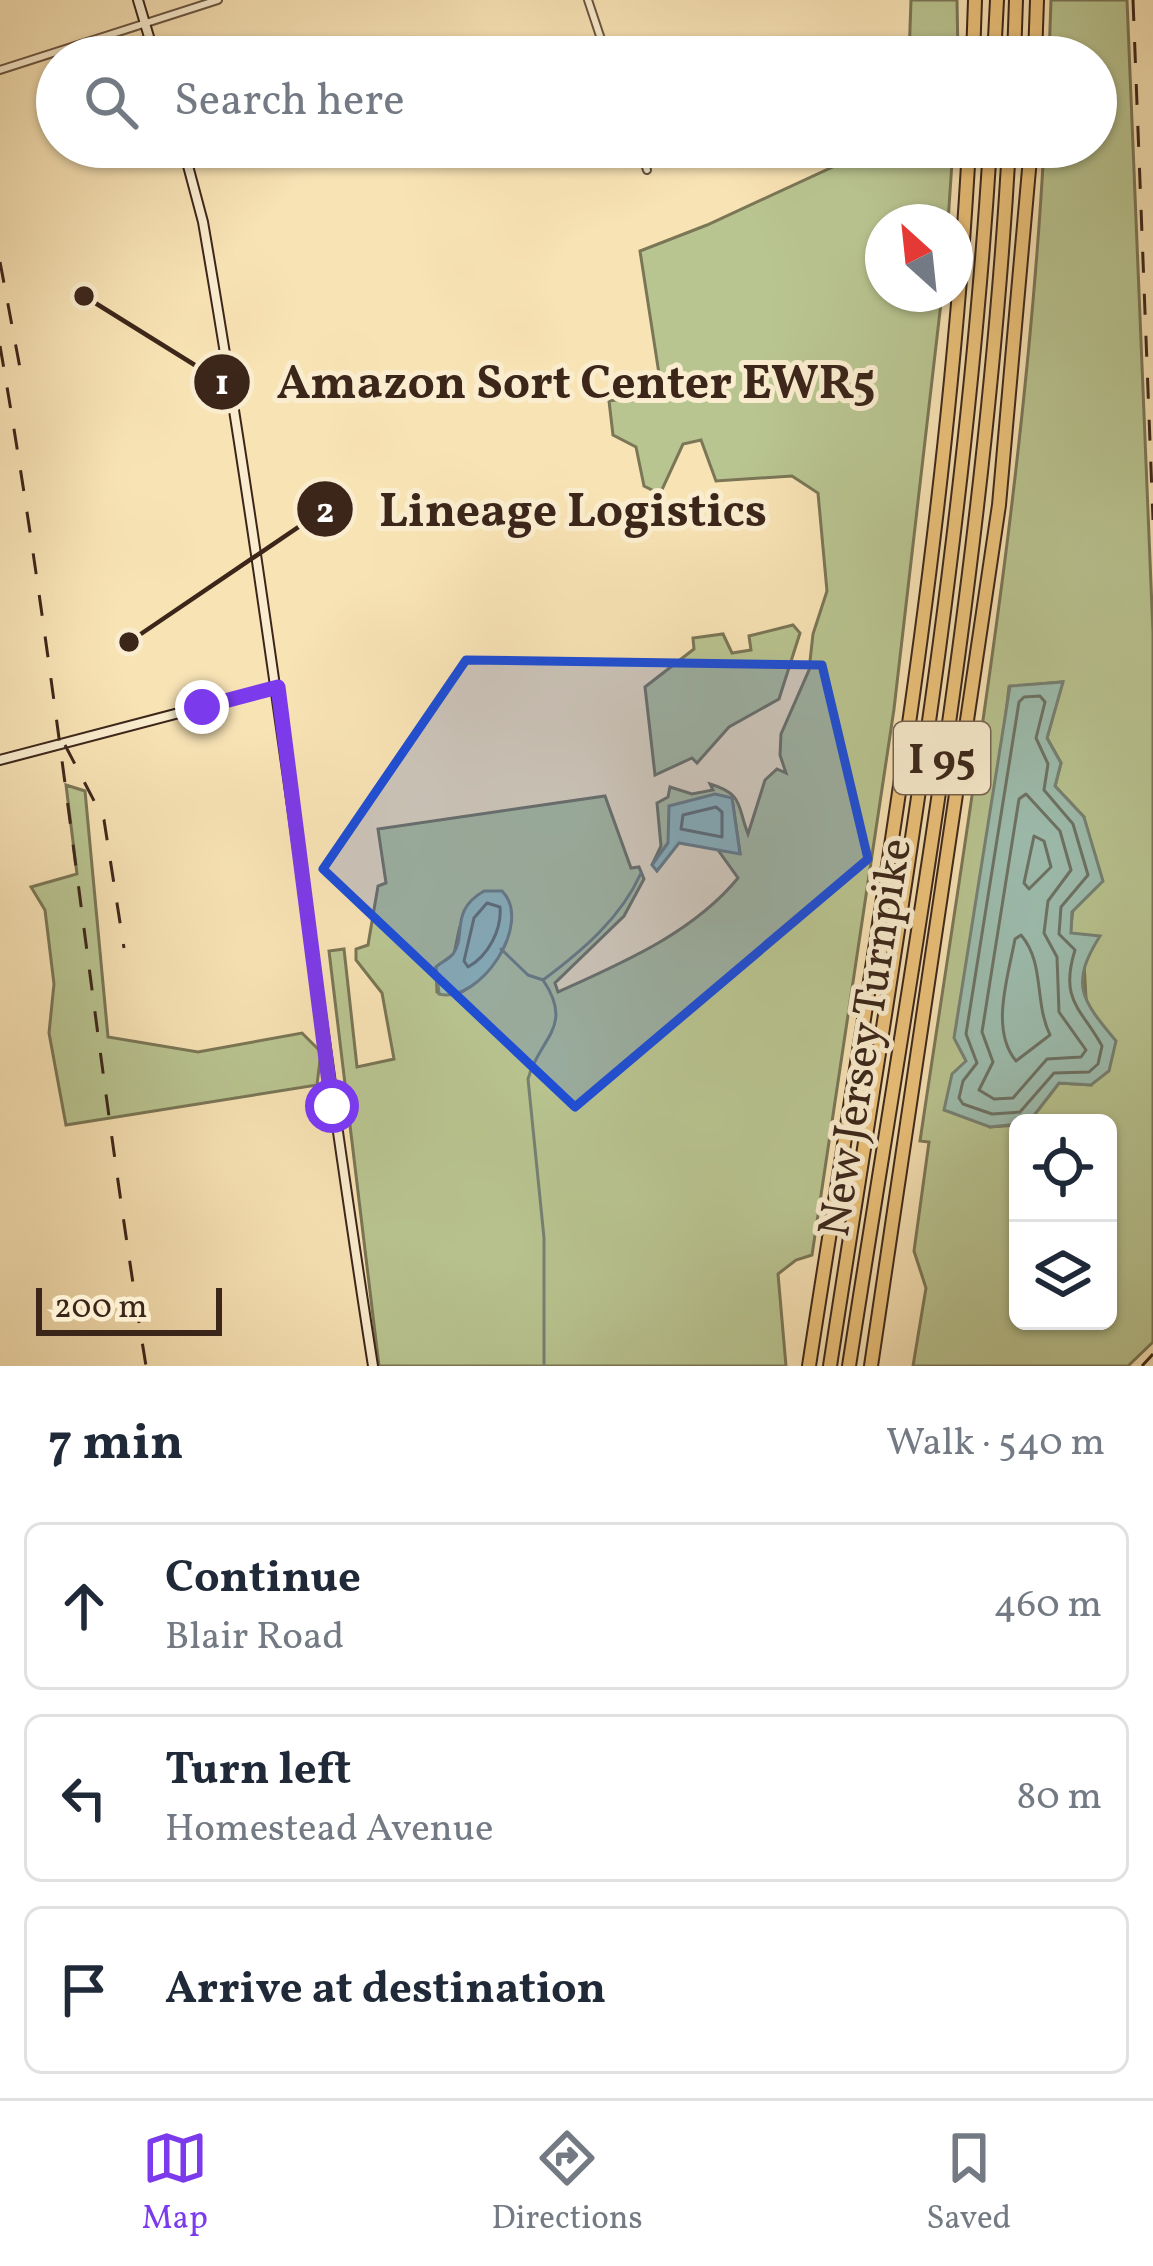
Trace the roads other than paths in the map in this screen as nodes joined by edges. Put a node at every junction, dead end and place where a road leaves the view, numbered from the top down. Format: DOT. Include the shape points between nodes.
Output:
graph roads {
  1 [pos="138,0"];
  2 [pos="218,0"];
  3 [pos="588,0"];
  4 [pos="975,0"];
  5 [pos="997,0"];
  6 [pos="1016,0"];
  7 [pos="1037,0"];
  8 [pos="145,24"];
  9 [pos="107,36"];
  10 [pos="149,36"];
  11 [pos="601,36"];
  12 [pos="974,36"];
  13 [pos="995,36"];
  14 [pos="1015,36"];
  15 [pos="1036,36"];
  16 [pos="36,59"];
  17 [pos="0,70"];
  18 [pos="188,168"];
  19 [pos="968,168"];
  20 [pos="988,168"];
  21 [pos="1008,168"];
  22 [pos="1029,168"];
  23 [pos="278,687"];
  24 [pos="0,760"];
  25 [pos="373,1366"];
  26 [pos="809,1366"];
  27 [pos="830,1366"];
  28 [pos="850,1366"];
  29 [pos="871,1366"];
  1 -- 8 [label="street"];
  2 -- 8 [label="street"];
  3 -- 11 [label="street"];
  4 -- 12 [label="highway"];
  5 -- 13 [label="highway"];
  6 -- 14 [label="highway"];
  7 -- 15 [label="highway"];
  8 -- 9 [label="street"];
  8 -- 10 [label="street"];
  16 -- 17 [label="street"];
  18 -- 23 [label="street" via="208,245"];
  19 -- 26 [label="highway, New Jersey Turnpike / I 95" via="936,521"];
  20 -- 27 [label="highway, New Jersey Turnpike / I 95" via="951,568"];
  21 -- 28 [label="highway, New Jersey Turnpike / I 95" via="970,571"];
  22 -- 29 [label="highway, New Jersey Turnpike / I 95" via="999,505"];
  23 -- 24 [label="street"];
  23 -- 25 [label="street"];
}
